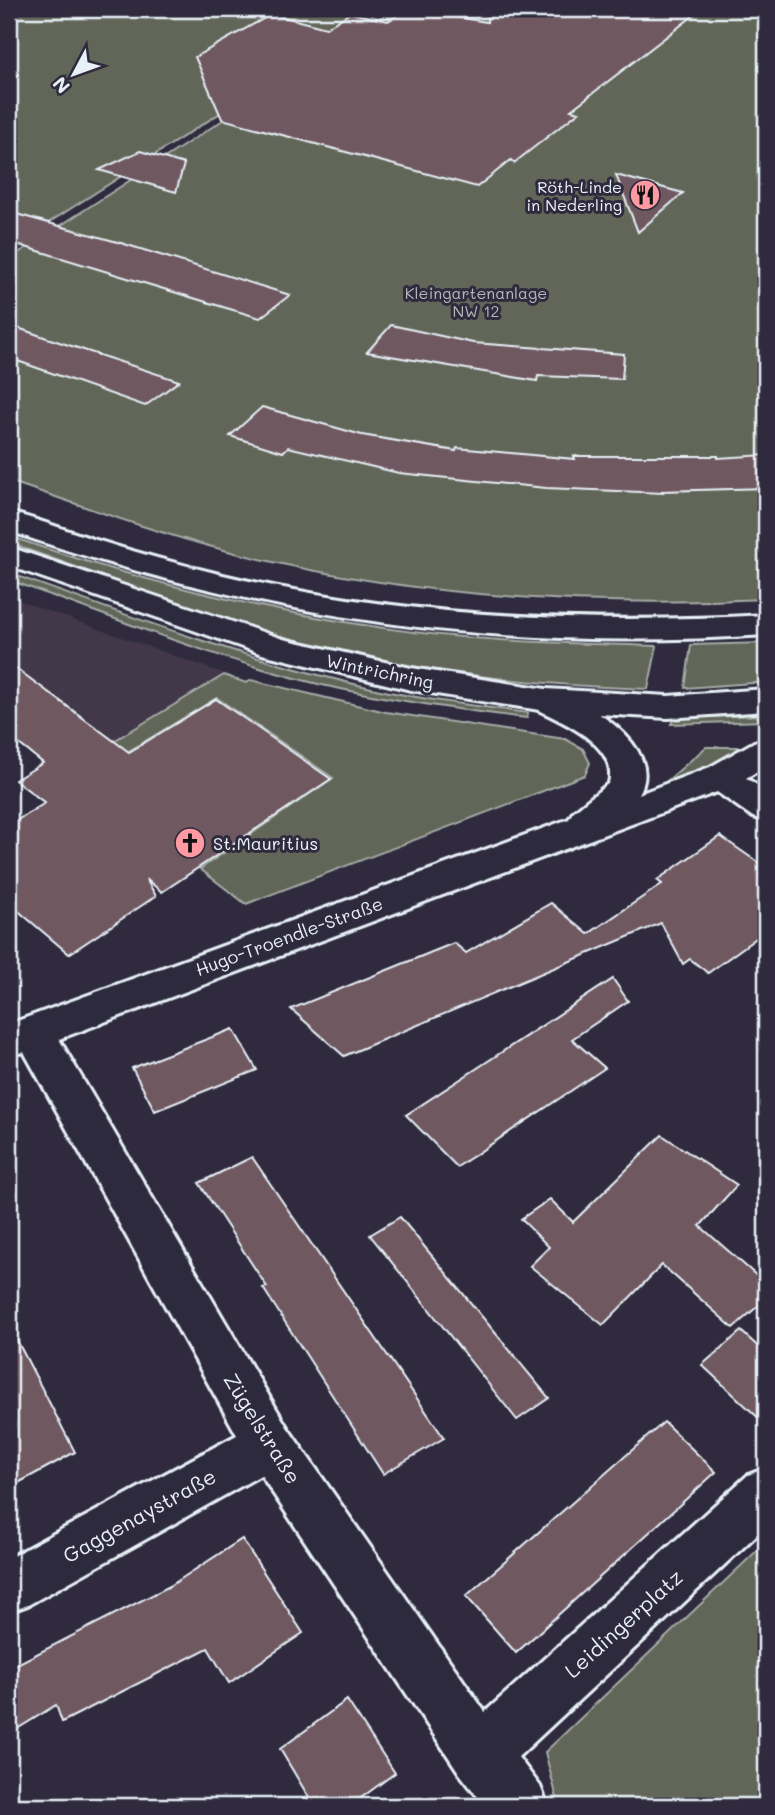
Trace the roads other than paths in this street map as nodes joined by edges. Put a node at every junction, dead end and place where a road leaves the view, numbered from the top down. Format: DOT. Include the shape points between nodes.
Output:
graph roads {
  1 [pos="9,521"];
  2 [pos="9,556"];
  3 [pos="766,625"];
  4 [pos="546,700"];
  5 [pos="766,700"];
  6 [pos="766,750"];
  7 [pos="723,776"];
  8 [pos="766,808"];
  9 [pos="569,834"];
  10 [pos="21,1036"];
  11 [pos="269,1444"];
  12 [pos="766,1492"];
  13 [pos="9,1586"];
  14 [pos="480,1754"];
  15 [pos="520,1806"];
  1 -- 3 [label="street" via="183,573 295,600 497,626 683,631"];
  2 -- 4 [label="street, Wintrichring" via="274,647 411,679"];
  4 -- 5 [label="street, Wintrichring" via="668,707"];
  4 -- 9 [label="street, Hugo-Troendle-Straße" via="594,726 627,765 628,781 616,798"];
  6 -- 7 [label="street, Hugo-Troendle-Straße"];
  7 -- 8 [label="street"];
  7 -- 9 [label="street, Hugo-Troendle-Straße"];
  9 -- 10 [label="street, Hugo-Troendle-Straße"];
  10 -- 11 [label="street, Zügelstraße"];
  11 -- 13 [label="street, Gaggenaystraße"];
  11 -- 14 [label="street, Zügelstraße"];
  12 -- 14 [label="street, Leidingerplatz"];
  14 -- 15 [label="street, Zügelstraße"];
}
